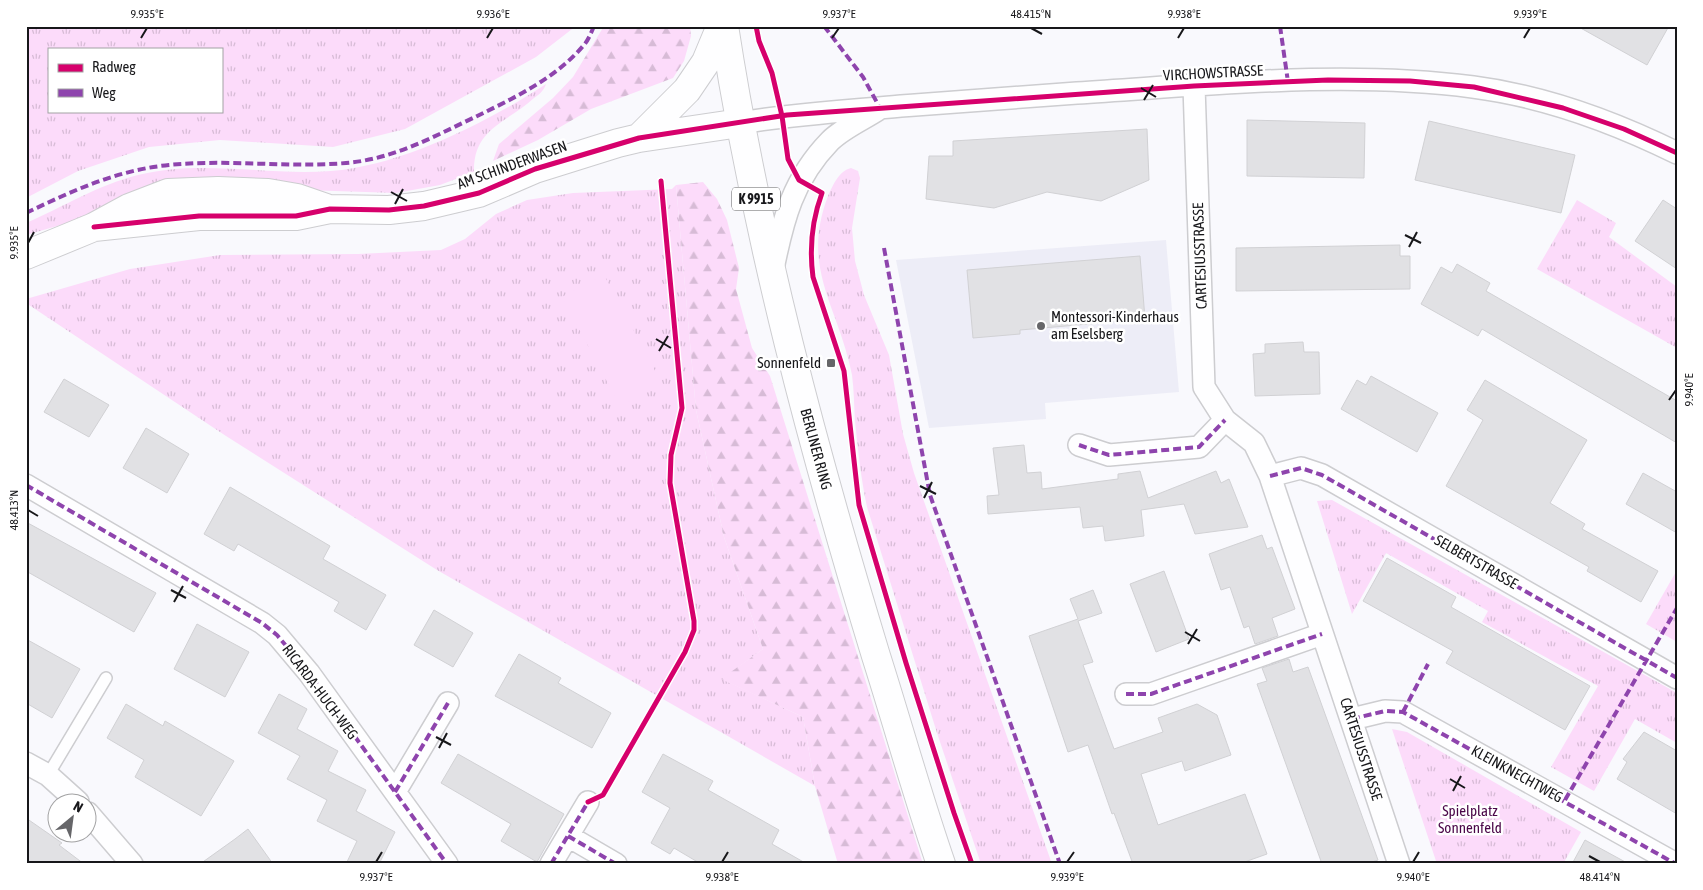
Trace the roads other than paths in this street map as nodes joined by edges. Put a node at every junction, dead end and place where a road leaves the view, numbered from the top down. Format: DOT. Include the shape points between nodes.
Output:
graph roads {
  1 [pos="723,26"];
  2 [pos="1194,86"];
  3 [pos="880,108"];
  4 [pos="740,123"];
  5 [pos="639,138"];
  6 [pos="1677,153"];
  7 [pos="26,255"];
  8 [pos="772,274"];
  9 [pos="1225,420"];
  10 [pos="1079,445"];
  11 [pos="1270,476"];
  12 [pos="26,485"];
  13 [pos="1322,634"];
  14 [pos="106,678"];
  15 [pos="1677,678"];
  16 [pos="1126,694"];
  17 [pos="448,703"];
  18 [pos="1352,719"];
  19 [pos="26,763"];
  20 [pos="48,775"];
  21 [pos="67,792"];
  22 [pos="394,792"];
  23 [pos="588,802"];
  24 [pos="98,825"];
  25 [pos="568,836"];
  26 [pos="132,864"];
  27 [pos="447,864"];
  28 [pos="552,864"];
  29 [pos="616,864"];
  30 [pos="941,864"];
  31 [pos="1399,864"];
  32 [pos="1676,864"];
  1 -- 4 [label="street, BERLINER RING / K 9915"];
  1 -- 5 [label="street" via="706,62 687,90"];
  2 -- 3 [label="street, VIRCHOWSTRASSE"];
  2 -- 6 [label="street, VIRCHOWSTRASSE" via="1328,80 1410,81 1474,87 1564,108 1624,129"];
  2 -- 9 [label="street, CARTESIUSSTRASSE" via="1204,387"];
  3 -- 4 [label="street, VIRCHOWSTRASSE" via="787,115"];
  3 -- 8 [label="street, VIRCHOWSTRASSE" via="831,140 799,180 783,218"];
  4 -- 5 [label="street, AM SCHINDERWASEN"];
  4 -- 8 [label="street, BERLINER RING / K 9915"];
  5 -- 7 [label="street, AM SCHINDERWASEN" via="535,169 479,193 424,206 389,210 330,209 296,216 199,216 94,227"];
  8 -- 30 [label="street, BERLINER RING / K 9915" via="841,540"];
  9 -- 10 [label="street" via="1200,447 1109,455"];
  9 -- 11 [label="street, CARTESIUSSTRASSE" via="1254,443"];
  11 -- 13 [label="street, CARTESIUSSTRASSE"];
  11 -- 15 [label="street, SELBERTSTRASSE" via="1301,468 1322,475"];
  12 -- 22 [label="street, RICARDA-HUCH-WEG" via="277,635"];
  13 -- 16 [label="street" via="1151,694"];
  13 -- 18 [label="street, CARTESIUSSTRASSE"];
  14 -- 20 [label="lane"];
  17 -- 22 [label="street"];
  18 -- 31 [label="street, CARTESIUSSTRASSE"];
  18 -- 32 [label="street, KLEINKNECHTWEG" via="1385,711 1403,712"];
  19 -- 20 [label="street"];
  20 -- 21 [label="street"];
  22 -- 27 [label="street, RICARDA-HUCH-WEG"];
  23 -- 25 [label="street"];
  24 -- 26 [label="street"];
  25 -- 28 [label="street"];
  25 -- 29 [label="street"];
}
